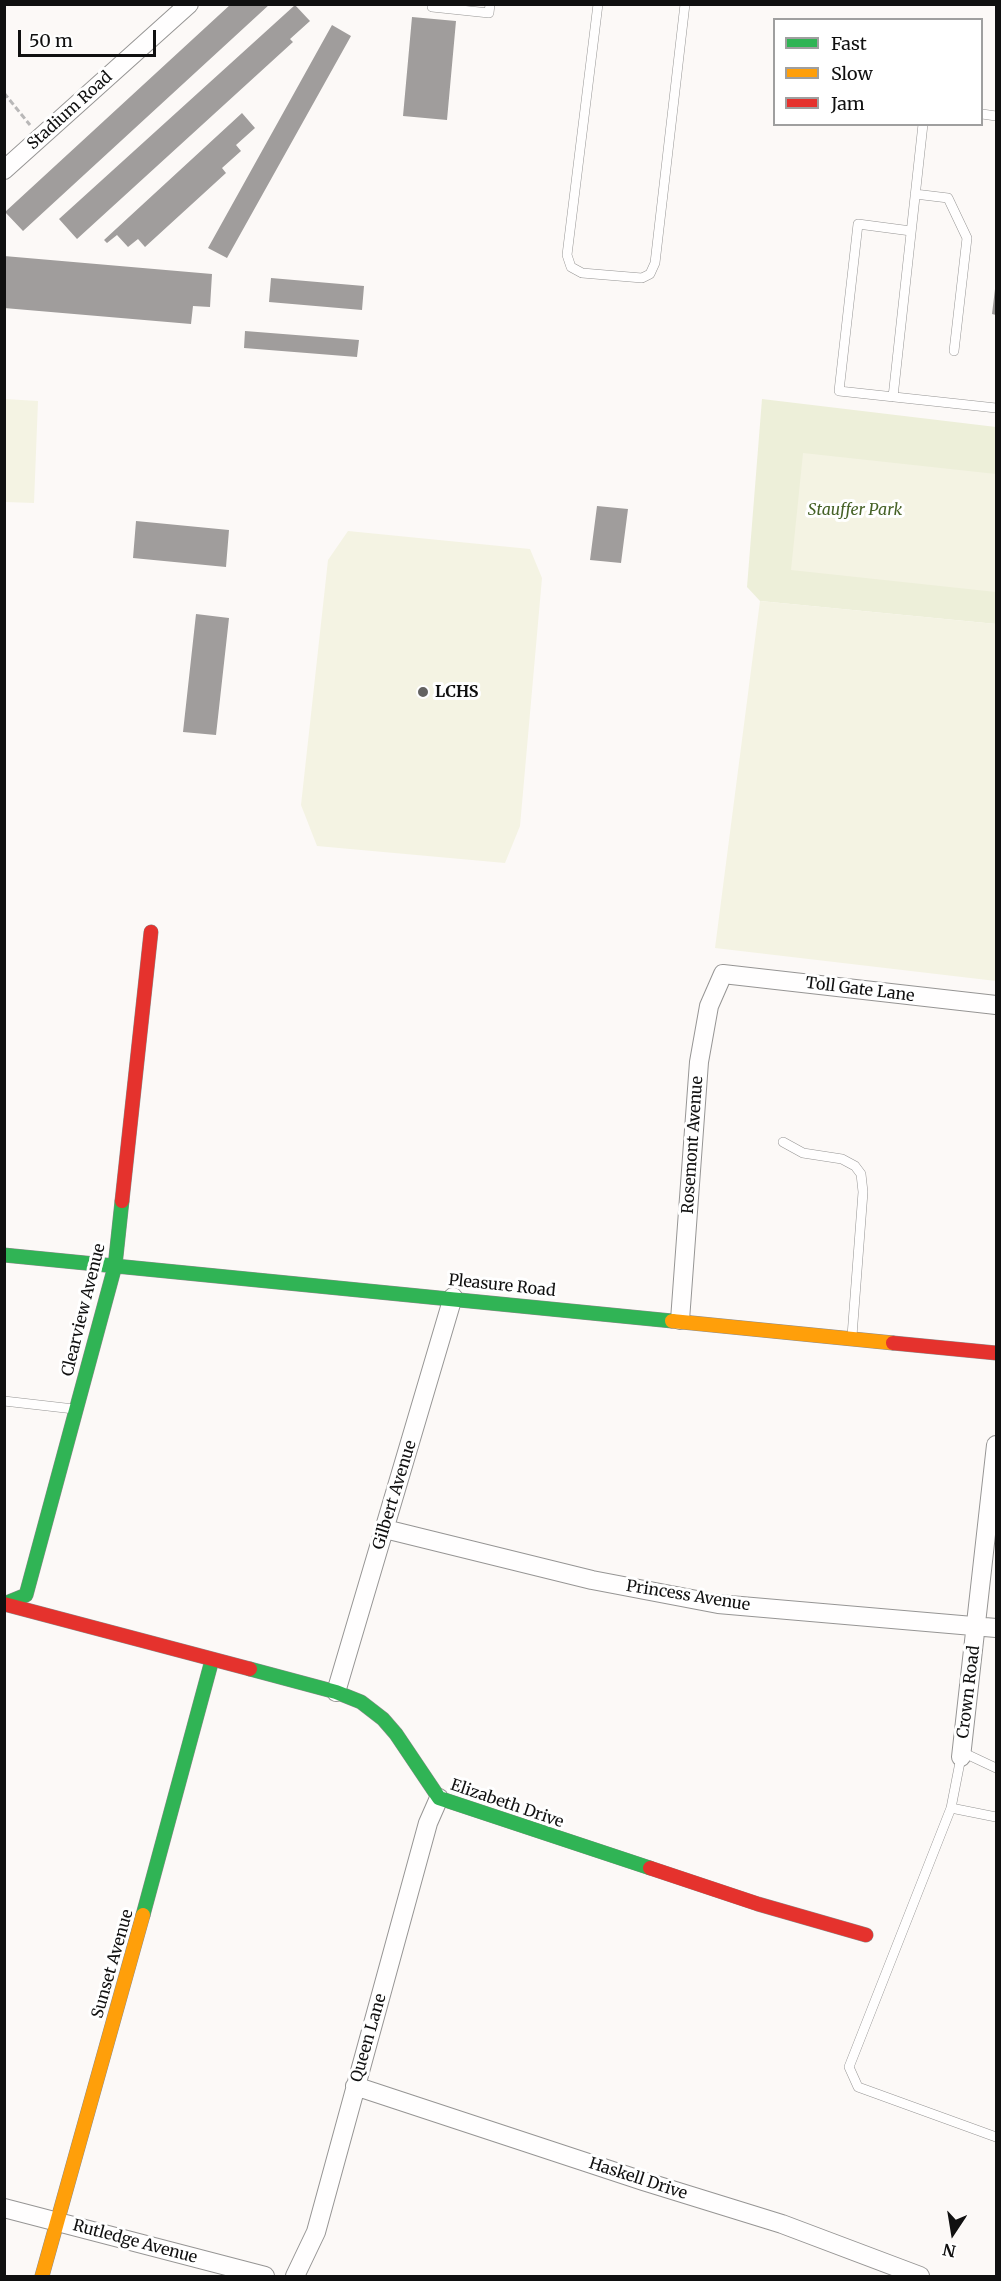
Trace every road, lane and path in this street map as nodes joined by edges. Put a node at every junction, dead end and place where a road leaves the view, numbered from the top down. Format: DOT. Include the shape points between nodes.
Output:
graph roads {
  1 [pos="189,4"];
  2 [pos="433,4"];
  3 [pos="490,4"];
  4 [pos="598,4"];
  5 [pos="685,4"];
  6 [pos="4,93"];
  7 [pos="923,126"];
  8 [pos="40,138"];
  9 [pos="4,170"];
  10 [pos="915,194"];
  11 [pos="911,231"];
  12 [pos="954,351"];
  13 [pos="893,397"];
  14 [pos="996,408"];
  15 [pos="151,933"];
  16 [pos="723,974"];
  17 [pos="996,1005"];
  18 [pos="783,1142"];
  19 [pos="4,1255"];
  20 [pos="116,1266"];
  21 [pos="453,1297"];
  22 [pos="680,1320"];
  23 [pos="851,1338"];
  24 [pos="996,1353"];
  25 [pos="4,1401"];
  26 [pos="76,1410"];
  27 [pos="996,1445"];
  28 [pos="994,1490"];
  29 [pos="385,1529"];
  30 [pos="5,1604"];
  31 [pos="978,1626"];
  32 [pos="996,1628"];
  33 [pos="212,1660"];
  34 [pos="336,1692"];
  35 [pos="962,1755"];
  36 [pos="996,1768"];
  37 [pos="439,1798"];
  38 [pos="951,1808"];
  39 [pos="996,1817"];
  40 [pos="866,1935"];
  41 [pos="355,2086"];
  42 [pos="996,2138"];
  43 [pos="4,2208"];
  44 [pos="58,2222"];
  45 [pos="42,2277"];
  46 [pos="265,2277"];
  47 [pos="295,2277"];
  48 [pos="920,2277"];
  1 -- 8 [label="street, Stadium Road"];
  2 -- 3 [label="lane" via="432,7 489,12"];
  4 -- 5 [label="lane" via="567,255 571,267 582,273 642,278 650,274 655,263"];
  6 -- 8 [label="path"];
  7 -- 10 [label="lane"];
  8 -- 9 [label="street, Stadium Road"];
  10 -- 11 [label="lane"];
  10 -- 12 [label="lane" via="948,198 967,238"];
  11 -- 13 [label="lane"];
  11 -- 13 [label="lane" via="858,224 839,392"];
  13 -- 14 [label="lane"];
  15 -- 20 [label="street, Clearview Avenue"];
  16 -- 17 [label="street, Toll Gate Lane"];
  16 -- 22 [label="street, Rosemont Avenue" via="709,1006 699,1062"];
  18 -- 23 [label="lane" via="803,1153 842,1158 861,1174 863,1191"];
  19 -- 20 [label="street, Pleasure Road"];
  20 -- 21 [label="street, Pleasure Road"];
  20 -- 26 [label="street, Clearview Avenue"];
  21 -- 22 [label="street, Pleasure Road"];
  21 -- 29 [label="street, Gilbert Avenue"];
  22 -- 23 [label="street, Pleasure Road"];
  23 -- 24 [label="street, Pleasure Road"];
  25 -- 26 [label="lane"];
  26 -- 30 [label="street, Clearview Avenue" via="26,1595"];
  27 -- 28 [label="street, Crown Road"];
  28 -- 31 [label="street, Crown Road"];
  29 -- 31 [label="street, Princess Avenue" via="592,1580 718,1604"];
  29 -- 34 [label="street, Gilbert Avenue"];
  30 -- 33 [label="street, Elizabeth Drive"];
  31 -- 32 [label="street, Princess Avenue"];
  31 -- 35 [label="street, Crown Road"];
  33 -- 34 [label="street, Elizabeth Drive"];
  33 -- 44 [label="street, Sunset Avenue"];
  34 -- 37 [label="street, Elizabeth Drive" via="361,1702 383,1719"];
  35 -- 36 [label="lane"];
  35 -- 38 [label="lane"];
  37 -- 40 [label="street, Elizabeth Drive" via="758,1904"];
  37 -- 41 [label="street, Queen Lane" via="428,1823"];
  38 -- 39 [label="lane"];
  38 -- 42 [label="lane" via="849,2067 858,2087"];
  41 -- 47 [label="street, Queen Lane" via="316,2232"];
  41 -- 48 [label="street, Haskell Drive" via="782,2224"];
  43 -- 44 [label="street, Rutledge Avenue"];
  44 -- 45 [label="street, Sunset Avenue"];
  44 -- 46 [label="street, Rutledge Avenue"];
}
